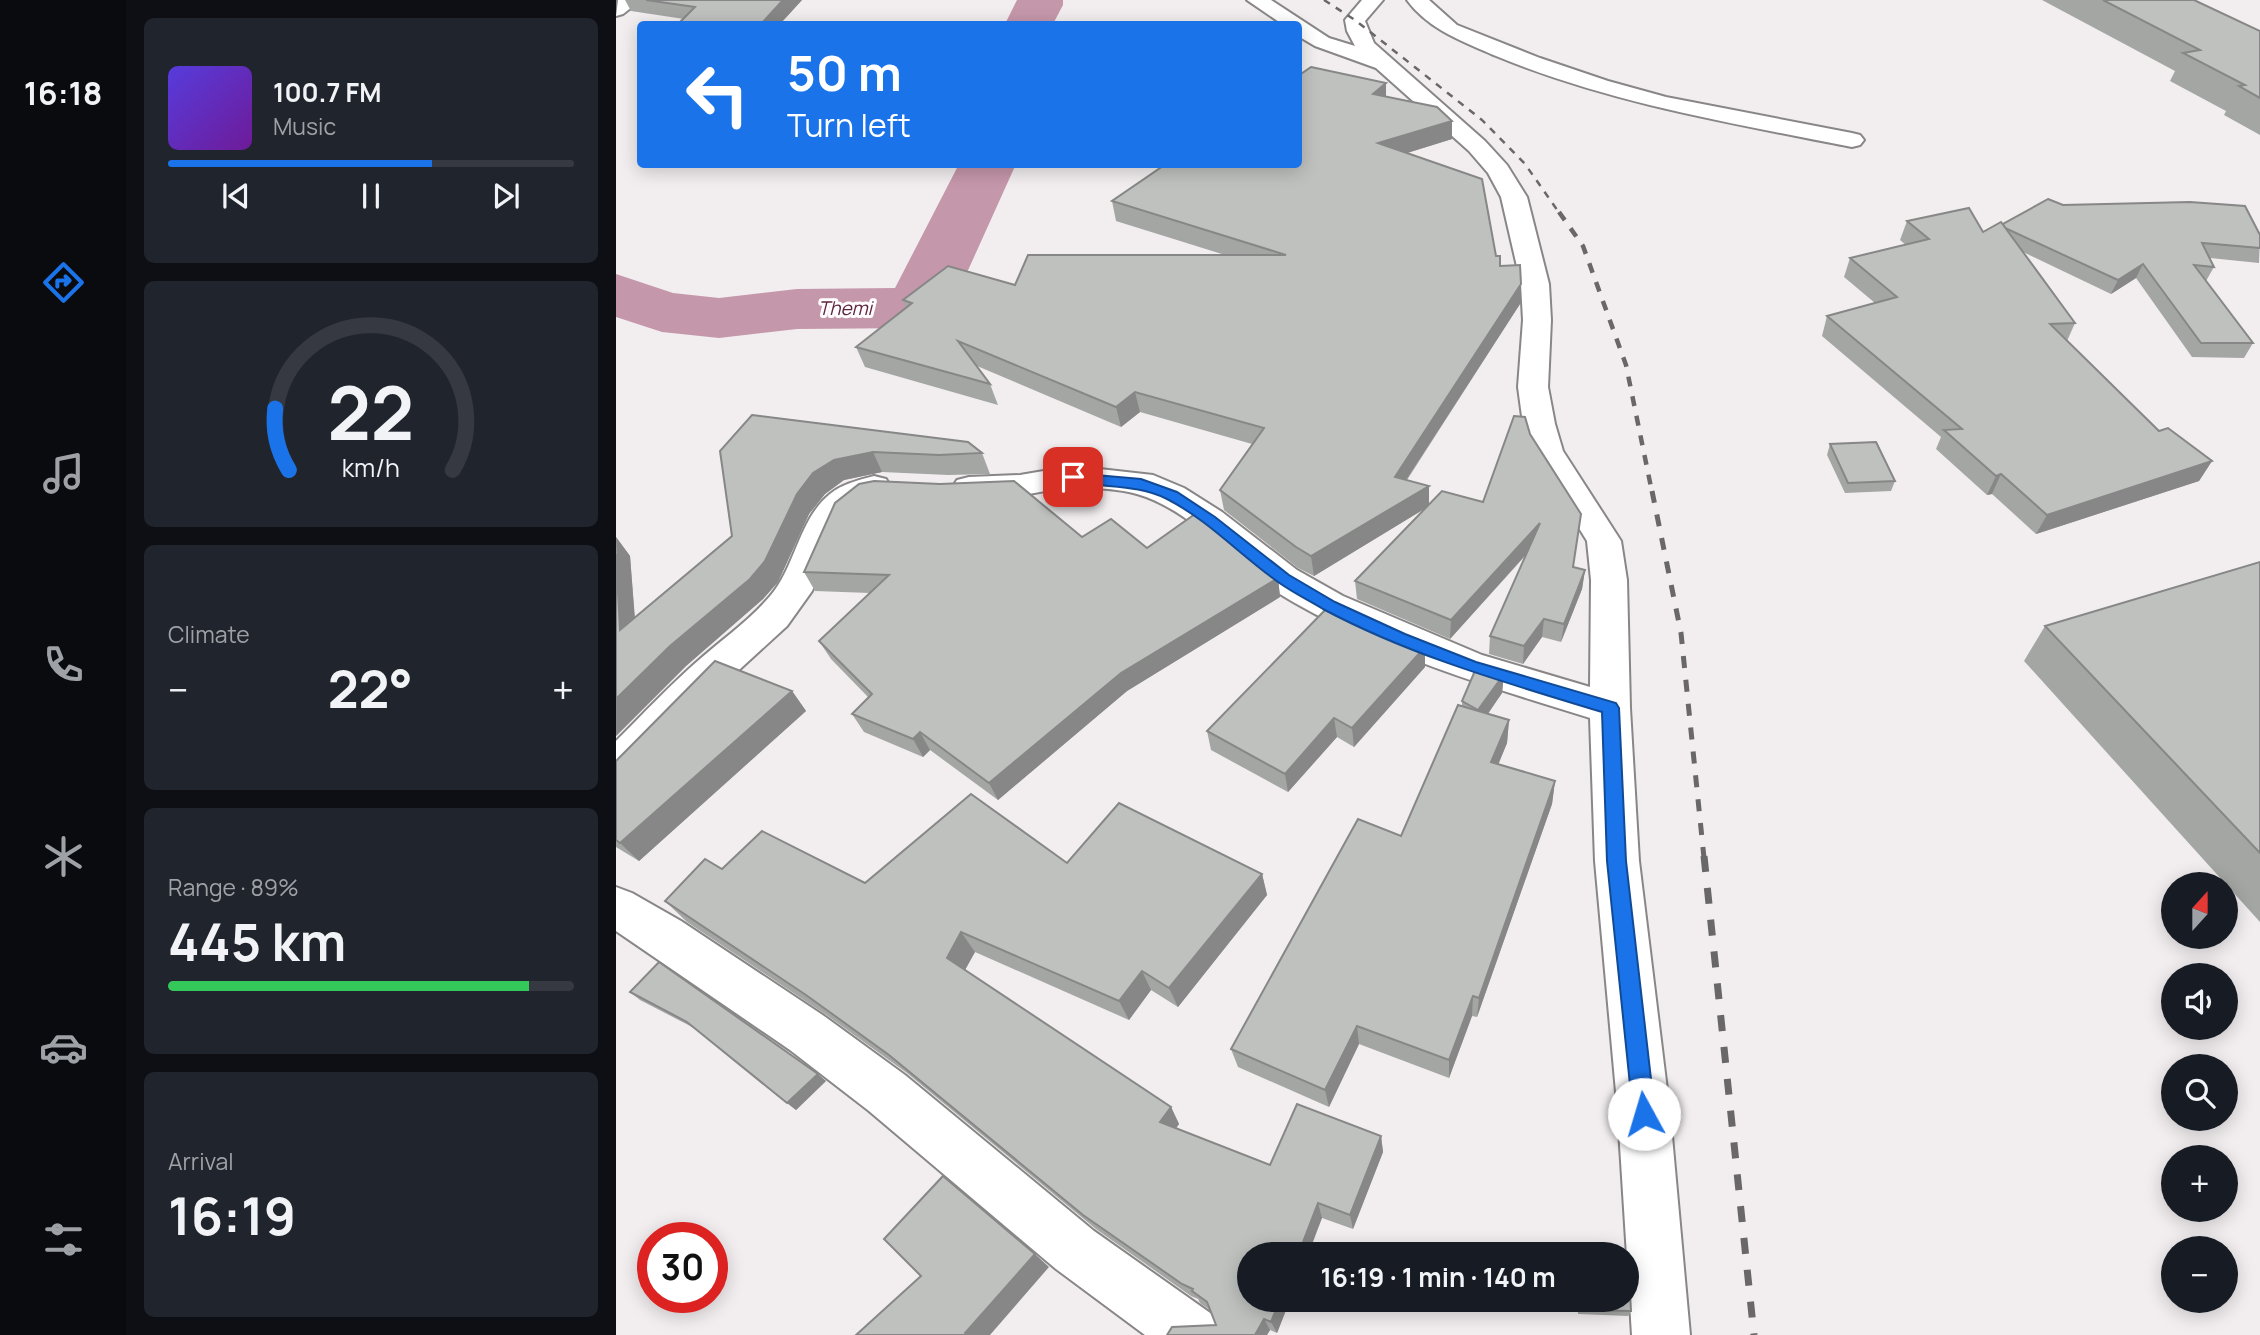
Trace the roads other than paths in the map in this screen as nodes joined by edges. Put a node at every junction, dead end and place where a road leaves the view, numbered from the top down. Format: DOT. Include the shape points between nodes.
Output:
graph roads {
  1 [pos="631,0"];
  2 [pos="1257,0"];
  3 [pos="1373,0"];
  4 [pos="1417,0"];
  5 [pos="616,10"];
  6 [pos="1289,21"];
  7 [pos="1302,29"];
  8 [pos="1381,62"];
  9 [pos="1852,140"];
  10 [pos="1610,708"];
  11 [pos="616,767"];
  12 [pos="616,907"];
  13 [pos="1193,1335"];
  14 [pos="1661,1335"];
  1 -- 5 [label="street"];
  2 -- 6 [label="street"];
  3 -- 8 [label="street" via="1355,20 1365,46"];
  4 -- 9 [label="street" via="1450,29 1600,86"];
  7 -- 8 [label="street" via="1322,42"];
  8 -- 10 [label="street" via="1477,146 1514,197 1535,284 1533,387 1539,424 1547,451 1604,541 1609,580"];
  10 -- 11 [label="street" via="1472,667 1330,606 1284,579 1210,520 1172,496 1141,484 1073,477 1020,486 883,486 857,491 828,515 795,589 778,611 702,679"];
  10 -- 14 [label="street" via="1616,861 1644,1114"];
  12 -- 13 [label="street" via="827,1048 1075,1250"];
}
